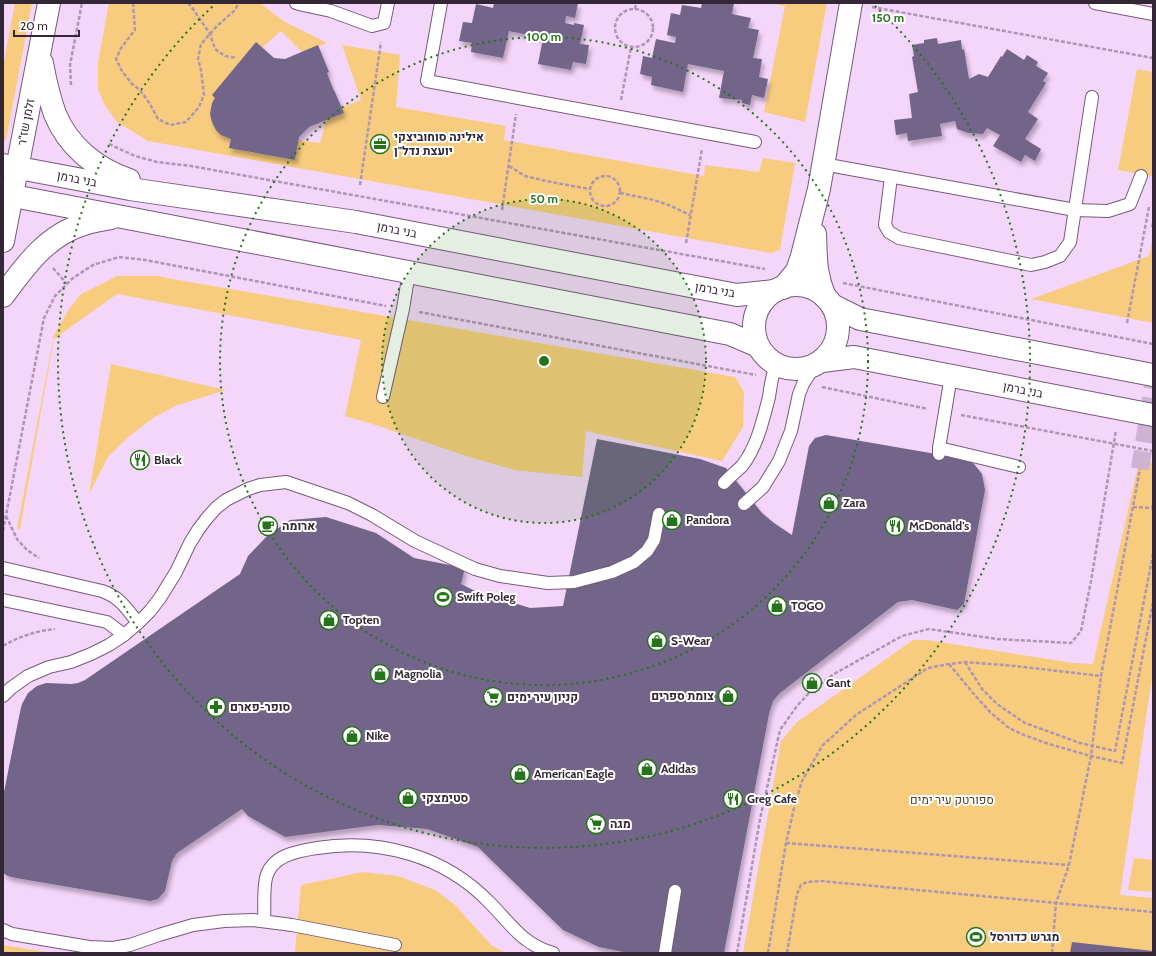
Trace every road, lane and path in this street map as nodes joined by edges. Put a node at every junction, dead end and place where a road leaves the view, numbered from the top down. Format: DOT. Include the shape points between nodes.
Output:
graph roads {
  1 [pos="49,3"];
  2 [pos="82,3"];
  3 [pos="133,3"];
  4 [pos="188,3"];
  5 [pos="239,3"];
  6 [pos="296,3"];
  7 [pos="388,3"];
  8 [pos="441,3"];
  9 [pos="636,3"];
  10 [pos="1095,3"];
  11 [pos="859,5"];
  12 [pos="332,7"];
  13 [pos="635,9"];
  14 [pos="1153,14"];
  15 [pos="384,23"];
  16 [pos="210,34"];
  17 [pos="631,47"];
  18 [pos="40,53"];
  19 [pos="237,58"];
  20 [pos="1153,58"];
  21 [pos="71,92"];
  22 [pos="1092,97"];
  23 [pos="519,98"];
  24 [pos="618,116"];
  25 [pos="704,132"];
  26 [pos="104,140"];
  27 [pos="755,142"];
  28 [pos="823,164"];
  29 [pos="10,166"];
  30 [pos="509,166"];
  31 [pos="891,176"];
  32 [pos="1141,176"];
  33 [pos="360,185"];
  34 [pos="819,188"];
  35 [pos="589,189"];
  36 [pos="7,194"];
  37 [pos="620,194"];
  38 [pos="200,199"];
  39 [pos="1149,206"];
  40 [pos="502,210"];
  41 [pos="1075,210"];
  42 [pos="690,215"];
  43 [pos="121,216"];
  44 [pos="1153,223"];
  45 [pos="1153,228"];
  46 [pos="3,241"];
  47 [pos="686,243"];
  48 [pos="409,272"];
  49 [pos="784,284"];
  50 [pos="825,293"];
  51 [pos="3,296"];
  52 [pos="403,309"];
  53 [pos="1127,323"];
  54 [pos="1153,344"];
  55 [pos="758,346"];
  56 [pos="818,363"];
  57 [pos="774,371"];
  58 [pos="1153,375"];
  59 [pos="951,376"];
  60 [pos="803,384"];
  61 [pos="384,397"];
  62 [pos="945,412"];
  63 [pos="1153,415"];
  64 [pos="1117,428"];
  65 [pos="1115,444"];
  66 [pos="1153,451"];
  67 [pos="1019,467"];
  68 [pos="1140,469"];
  69 [pos="724,483"];
  70 [pos="744,504"];
  71 [pos="1153,505"];
  72 [pos="1133,506"];
  73 [pos="660,514"];
  74 [pos="6,516"];
  75 [pos="3,532"];
  76 [pos="1153,554"];
  77 [pos="40,558"];
  78 [pos="3,568"];
  79 [pos="3,600"];
  80 [pos="1153,602"];
  81 [pos="138,623"];
  82 [pos="60,629"];
  83 [pos="124,635"];
  84 [pos="3,646"];
  85 [pos="965,662"];
  86 [pos="949,664"];
  87 [pos="1101,676"];
  88 [pos="3,696"];
  89 [pos="1092,746"];
  90 [pos="1091,756"];
  91 [pos="786,843"];
  92 [pos="1069,865"];
  93 [pos="675,891"];
  94 [pos="1056,903"];
  95 [pos="1153,912"];
  96 [pos="264,921"];
  97 [pos="3,930"];
  98 [pos="395,945"];
  99 [pos="553,953"];
  100 [pos="665,953"];
  101 [pos="737,953"];
  102 [pos="768,953"];
  103 [pos="787,953"];
  104 [pos="1052,953"];
  1 -- 18 [label="street, זלמן שז\"ר"];
  2 -- 21 [label="path" via="70,65"];
  3 -- 16 [label="path" via="135,30 116,58 122,71 140,90 158,119 170,125 186,122 199,107 204,95 198,58 201,44"];
  4 -- 16 [label="path"];
  5 -- 16 [label="path" via="234,12"];
  6 -- 12 [label="lane"];
  7 -- 15 [label="lane"];
  8 -- 23 [label="lane" via="427,81"];
  9 -- 13 [label="path"];
  10 -- 14 [label="lane"];
  11 -- 20 [label="path"];
  11 -- 28 [label="street"];
  12 -- 15 [label="lane" via="372,26"];
  13 -- 17 [label="path" via="623,12 615,24 617,38"];
  13 -- 17 [label="path" via="646,13 653,25 650,38 644,44"];
  15 -- 33 [label="path"];
  16 -- 19 [label="path" via="215,49 225,56"];
  17 -- 24 [label="path"];
  18 -- 29 [label="street, זלמן שז\"ר"];
  18 -- 38 [label="street" via="55,114 66,135 93,163 127,179"];
  22 -- 41 [label="lane"];
  23 -- 24 [label="lane"];
  23 -- 30 [label="path"];
  24 -- 25 [label="lane"];
  25 -- 27 [label="lane"];
  25 -- 42 [label="path"];
  26 -- 49 [label="path" via="134,156 157,162 191,166"];
  28 -- 31 [label="lane"];
  28 -- 34 [label="street"];
  29 -- 36 [label="street, זלמן שז\"ר"];
  29 -- 38 [label="street, בני ברמן" via="130,189"];
  30 -- 35 [label="path" via="525,176"];
  30 -- 40 [label="path"];
  31 -- 41 [label="lane"];
  31 -- 41 [label="lane" via="885,225 889,232 900,238 1031,265 1060,256 1070,242"];
  32 -- 41 [label="lane" via="1130,204 1108,211"];
  34 -- 49 [label="street" via="797,271"];
  34 -- 50 [label="street" via="815,229 816,270"];
  35 -- 37 [label="path" via="591,200 605,207 615,203"];
  35 -- 37 [label="path" via="596,178 607,176 618,183"];
  36 -- 43 [label="street"];
  36 -- 46 [label="street, זלמן שז\"ר"];
  37 -- 42 [label="path" via="654,200"];
  38 -- 49 [label="street, בני ברמן" via="356,222 737,295"];
  39 -- 53 [label="path"];
  42 -- 47 [label="path"];
  43 -- 48 [label="street"];
  43 -- 51 [label="street" via="84,224 52,240 39,250"];
  44 -- 45 [label="path"];
  48 -- 52 [label="lane"];
  48 -- 55 [label="street" via="730,334"];
  49 -- 50 [label="street" via="806,286"];
  49 -- 55 [label="street" via="765,299 758,310 755,322"];
  50 -- 54 [label="path"];
  50 -- 56 [label="street" via="837,316 838,329 836,341 830,352"];
  50 -- 58 [label="street" via="860,319"];
  52 -- 57 [label="path"];
  52 -- 61 [label="lane"];
  52 -- 74 [label="path" via="145,260 119,257 93,265 73,278 55,296 44,318"];
  55 -- 57 [label="street"];
  56 -- 57 [label="street" via="803,369"];
  56 -- 59 [label="street, בני ברמן" via="854,357"];
  56 -- 60 [label="lane"];
  57 -- 69 [label="lane" via="753,448 742,466"];
  59 -- 62 [label="lane"];
  59 -- 63 [label="street, בני ברמן"];
  60 -- 62 [label="path"];
  60 -- 70 [label="lane" via="791,431 779,461 763,488"];
  62 -- 65 [label="path"];
  62 -- 67 [label="lane" via="939,451"];
  64 -- 65 [label="path"];
  65 -- 66 [label="path"];
  65 -- 101 [label="path" via="1081,630 1071,643 997,639 929,629 902,636 834,674 809,692 797,706 780,730 760,819"];
  68 -- 72 [label="path"];
  71 -- 72 [label="path" via="1152,508"];
  72 -- 87 [label="path"];
  73 -- 81 [label="lane" via="654,540 647,551 634,562 612,572 574,582 548,583 475,570 415,541 372,515 286,482 260,486 226,500 206,518 169,585"];
  74 -- 75 [label="path"];
  74 -- 77 [label="path" via="17,539 27,550"];
  76 -- 89 [label="path" via="1115,751"];
  78 -- 81 [label="lane" via="111,594"];
  79 -- 83 [label="lane" via="107,622"];
  80 -- 90 [label="path" via="1122,762"];
  81 -- 83 [label="lane"];
  82 -- 84 [label="path" via="40,631 16,638"];
  83 -- 88 [label="lane" via="91,654 28,676"];
  85 -- 86 [label="path"];
  85 -- 87 [label="path"];
  85 -- 89 [label="path" via="982,689 997,704 1025,723 1080,744"];
  86 -- 90 [label="path" via="972,693 1009,728 1049,744"];
  86 -- 91 [label="path" via="928,668 856,715 822,746 802,781"];
  87 -- 89 [label="path"];
  89 -- 90 [label="path"];
  90 -- 92 [label="path"];
  91 -- 92 [label="path"];
  91 -- 102 [label="path"];
  92 -- 94 [label="path"];
  93 -- 100 [label="lane"];
  94 -- 95 [label="path"];
  94 -- 103 [label="path" via="821,881 807,882 801,885 797,894"];
  94 -- 104 [label="path"];
  96 -- 97 [label="lane" via="209,922 112,948 89,947 12,934"];
  96 -- 98 [label="lane"];
  96 -- 99 [label="lane" via="266,880 269,870 277,861 299,851 368,846 412,854 452,872 490,902 520,935 535,946"];
}
